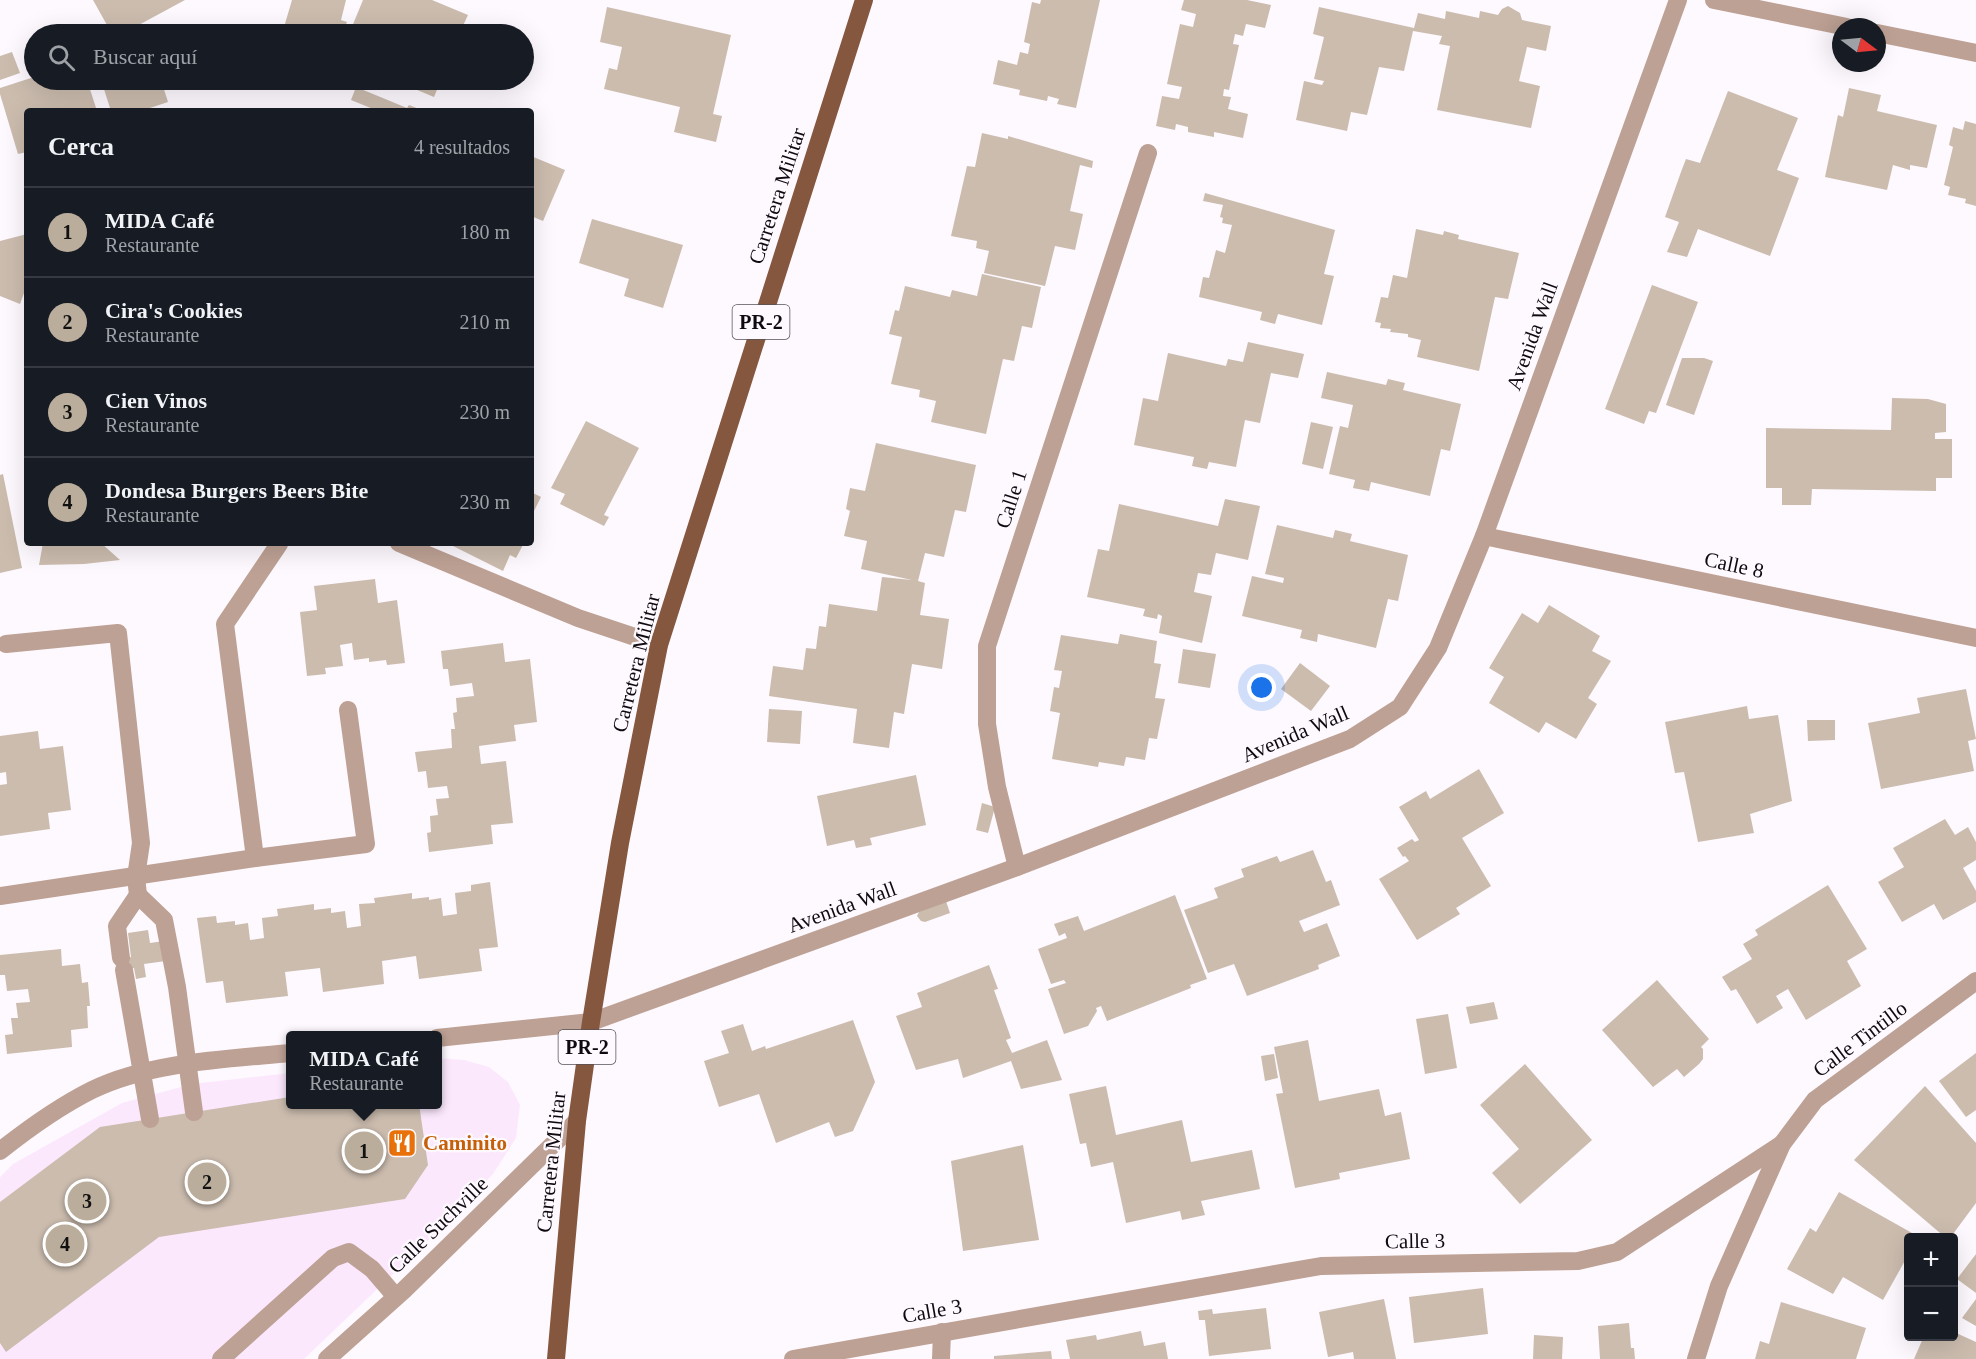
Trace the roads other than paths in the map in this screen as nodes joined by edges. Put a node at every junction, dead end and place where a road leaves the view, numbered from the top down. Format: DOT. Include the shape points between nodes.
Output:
graph roads {
  1 [pos="864,0"];
  2 [pos="1678,0"];
  3 [pos="1714,0"];
  4 [pos="1832,24"];
  5 [pos="1886,35"];
  6 [pos="1976,53"];
  7 [pos="1148,153"];
  8 [pos="1484,536"];
  9 [pos="278,546"];
  10 [pos="406,546"];
  11 [pos="1976,638"];
  12 [pos="6,644"];
  13 [pos="659,645"];
  14 [pos="348,711"];
  15 [pos="255,858"];
  16 [pos="1017,867"];
  17 [pos="136,877"];
  18 [pos="138,895"];
  19 [pos="0,896"];
  20 [pos="1976,981"];
  21 [pos="591,1022"];
  22 [pos="442,1038"];
  23 [pos="286,1054"];
  24 [pos="186,1064"];
  25 [pos="141,1073"];
  26 [pos="194,1112"];
  27 [pos="150,1119"];
  28 [pos="577,1121"];
  29 [pos="1782,1144"];
  30 [pos="0,1151"];
  31 [pos="396,1298"];
  32 [pos="942,1332"];
  33 [pos="824,1356"];
  34 [pos="221,1359"];
  35 [pos="327,1359"];
  36 [pos="556,1359"];
  37 [pos="793,1359"];
  38 [pos="941,1359"];
  39 [pos="1696,1359"];
  1 -- 13 [label="main road, Carretera Militar / PR-2"];
  2 -- 8 [label="street, Avenida Wall"];
  3 -- 4 [label="street"];
  5 -- 6 [label="street"];
  7 -- 16 [label="street, Calle 1" via="987,646 987,724 997,787"];
  8 -- 11 [label="street, Calle 8"];
  8 -- 16 [label="street, Avenida Wall" via="1438,648 1400,707 1350,739"];
  9 -- 15 [label="street" via="225,624"];
  10 -- 13 [label="street" via="578,618"];
  12 -- 17 [label="street" via="118,633 141,843"];
  13 -- 21 [label="main road, Carretera Militar / PR-2" via="620,843"];
  14 -- 15 [label="street" via="366,844"];
  15 -- 17 [label="street"];
  16 -- 21 [label="street, Avenida Wall"];
  17 -- 18 [label="street"];
  17 -- 19 [label="street"];
  18 -- 24 [label="street" via="164,920"];
  18 -- 25 [label="street" via="117,926"];
  20 -- 29 [label="street, Calle Tintillo" via="1815,1100"];
  21 -- 22 [label="street, Avenida Wall"];
  21 -- 28 [label="main road, Carretera Militar / PR-2"];
  23 -- 24 [label="street"];
  24 -- 25 [label="street"];
  24 -- 26 [label="street"];
  25 -- 27 [label="street"];
  25 -- 30 [label="street" via="94,1089 37,1121"];
  28 -- 31 [label="street, Calle Suchville"];
  28 -- 36 [label="main road, Carretera Militar / PR-2"];
  29 -- 32 [label="street, Calle 3" via="1617,1252 1578,1261 1321,1266"];
  29 -- 39 [label="street" via="1719,1286"];
  31 -- 34 [label="street" via="372,1269 349,1252 333,1258"];
  31 -- 35 [label="street, Calle Suchville"];
  32 -- 33 [label="street, Calle 3"];
  32 -- 38 [label="street"];
  33 -- 37 [label="street, Calle 3"];
}
